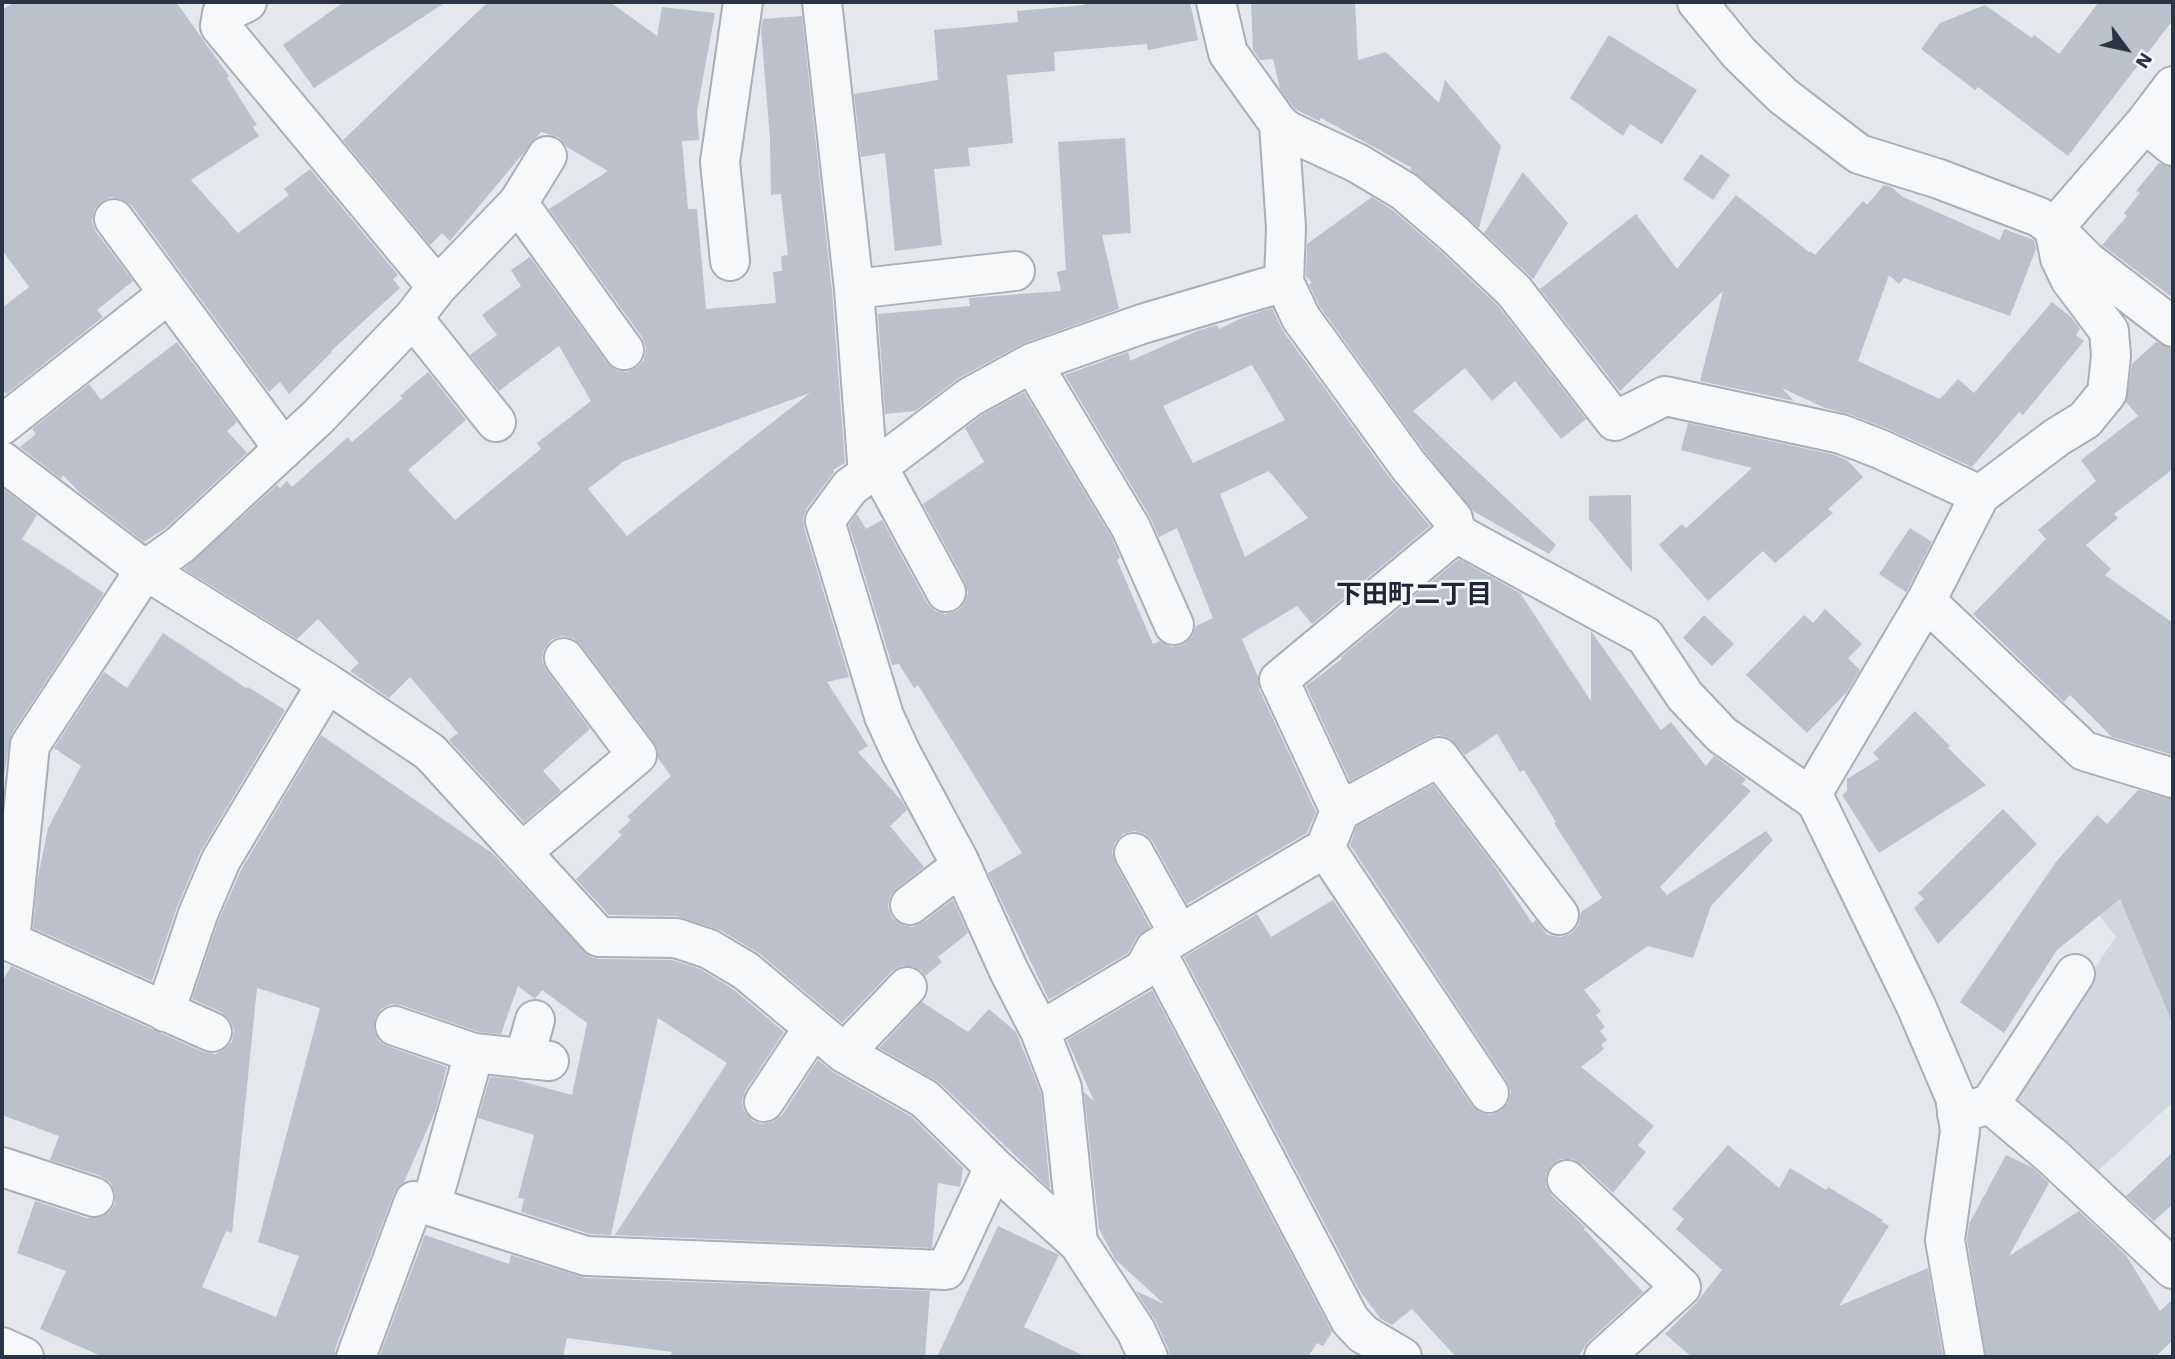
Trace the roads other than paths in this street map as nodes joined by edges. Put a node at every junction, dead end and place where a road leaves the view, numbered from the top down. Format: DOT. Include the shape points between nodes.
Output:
graph roads {
  1 [pos="247,2"];
  2 [pos="743,2"];
  3 [pos="822,2"];
  4 [pos="1216,2"];
  5 [pos="1697,2"];
  6 [pos="2173,86"];
  7 [pos="1279,124"];
  8 [pos="2159,134"];
  9 [pos="547,156"];
  10 [pos="518,203"];
  11 [pos="114,219"];
  12 [pos="2054,228"];
  13 [pos="730,261"];
  14 [pos="1015,271"];
  15 [pos="1284,282"];
  16 [pos="437,287"];
  17 [pos="854,289"];
  18 [pos="167,294"];
  19 [pos="413,318"];
  20 [pos="2173,327"];
  21 [pos="624,350"];
  22 [pos="1032,363"];
  23 [pos="496,422"];
  24 [pos="2,425"];
  25 [pos="283,448"];
  26 [pos="2,461"];
  27 [pos="873,471"];
  28 [pos="1980,495"];
  29 [pos="1456,533"];
  30 [pos="145,570"];
  31 [pos="946,592"];
  32 [pos="1926,601"];
  33 [pos="1174,625"];
  34 [pos="564,658"];
  35 [pos="327,683"];
  36 [pos="2173,778"];
  37 [pos="1811,797"];
  38 [pos="1340,811"];
  39 [pos="1325,848"];
  40 [pos="522,852"];
  41 [pos="1134,853"];
  42 [pos="961,866"];
  43 [pos="911,905"];
  44 [pos="1559,915"];
  45 [pos="6,939"];
  46 [pos="1167,941"];
  47 [pos="2075,974"];
  48 [pos="906,987"];
  49 [pos="165,1012"];
  50 [pos="534,1020"];
  51 [pos="395,1026"];
  52 [pos="813,1028"];
  53 [pos="1040,1031"];
  54 [pos="212,1032"];
  55 [pos="474,1053"];
  56 [pos="844,1053"];
  57 [pos="1489,1093"];
  58 [pos="764,1102"];
  59 [pos="1973,1109"];
  60 [pos="2,1167"];
  61 [pos="994,1167"];
  62 [pos="1567,1180"];
  63 [pos="94,1197"];
  64 [pos="431,1206"];
  65 [pos="1078,1242"];
  66 [pos="2173,1269"];
  67 [pos="1353,1346"];
  68 [pos="356,1357"];
  69 [pos="1149,1357"];
  70 [pos="1402,1357"];
  71 [pos="1604,1357"];
  72 [pos="1965,1357"];
  1 -- 16 [label="street" via="222,14 220,26"];
  2 -- 13 [label="street" via="720,162"];
  3 -- 17 [label="street"];
  4 -- 7 [label="street" via="1228,53"];
  5 -- 12 [label="street" via="1783,96 1859,154 2039,216"];
  6 -- 8 [label="street"];
  7 -- 15 [label="street" via="1286,228"];
  7 -- 28 [label="street" via="1404,191 1454,234 1514,291 1615,421 1665,396 1841,434"];
  8 -- 12 [label="street"];
  9 -- 10 [label="street"];
  10 -- 16 [label="street"];
  10 -- 21 [label="street"];
  11 -- 18 [label="street"];
  12 -- 20 [label="street" via="2087,261"];
  12 -- 28 [label="street" via="2070,279 2109,331 2106,393 2085,420"];
  14 -- 17 [label="street"];
  15 -- 22 [label="street"];
  15 -- 29 [label="street" via="1301,318 1452,519"];
  16 -- 19 [label="street"];
  17 -- 27 [label="street"];
  18 -- 24 [label="street"];
  18 -- 25 [label="street"];
  19 -- 23 [label="street"];
  19 -- 25 [label="street" via="318,418"];
  22 -- 27 [label="street" via="970,397"];
  22 -- 33 [label="street" via="1131,528"];
  25 -- 30 [label="street" via="180,545"];
  26 -- 30 [label="street"];
  27 -- 31 [label="street"];
  27 -- 42 [label="street" via="850,487 825,521 884,716"];
  28 -- 32 [label="street"];
  29 -- 37 [label="street" via="1645,636 1685,696 1722,735"];
  29 -- 38 [label="street" via="1279,680"];
  30 -- 35 [label="street"];
  30 -- 45 [label="street" via="30,746"];
  32 -- 36 [label="street" via="2084,751"];
  32 -- 37 [label="street"];
  34 -- 40 [label="street" via="637,755"];
  35 -- 40 [label="street" via="430,752"];
  35 -- 49 [label="street" via="221,860"];
  37 -- 59 [label="street" via="1916,1006 1955,1097"];
  38 -- 39 [label="street"];
  38 -- 44 [label="street" via="1439,757"];
  39 -- 46 [label="street"];
  39 -- 57 [label="street"];
  40 -- 52 [label="street" via="599,937 676,938 709,949 746,971"];
  41 -- 46 [label="street"];
  42 -- 43 [label="street"];
  42 -- 53 [label="street"];
  45 -- 49 [label="street"];
  46 -- 53 [label="street" via="1144,970"];
  46 -- 67 [label="street" via="1343,1307"];
  47 -- 59 [label="street"];
  48 -- 56 [label="street"];
  49 -- 54 [label="street"];
  50 -- 55 [label="street" via="537,1060"];
  51 -- 55 [label="street"];
  52 -- 56 [label="street"];
  52 -- 58 [label="street"];
  53 -- 65 [label="street" via="1062,1087"];
  55 -- 64 [label="street"];
  56 -- 61 [label="street" via="925,1099"];
  59 -- 66 [label="street" via="2053,1157"];
  59 -- 72 [label="street" via="1960,1130 1945,1240"];
  60 -- 63 [label="street"];
  61 -- 64 [label="street" via="946,1270 586,1256"];
  61 -- 65 [label="street"];
  62 -- 71 [label="street" via="1681,1287"];
  64 -- 68 [label="street" via="414,1201"];
  65 -- 69 [label="street"];
  67 -- 70 [label="street"];
}
